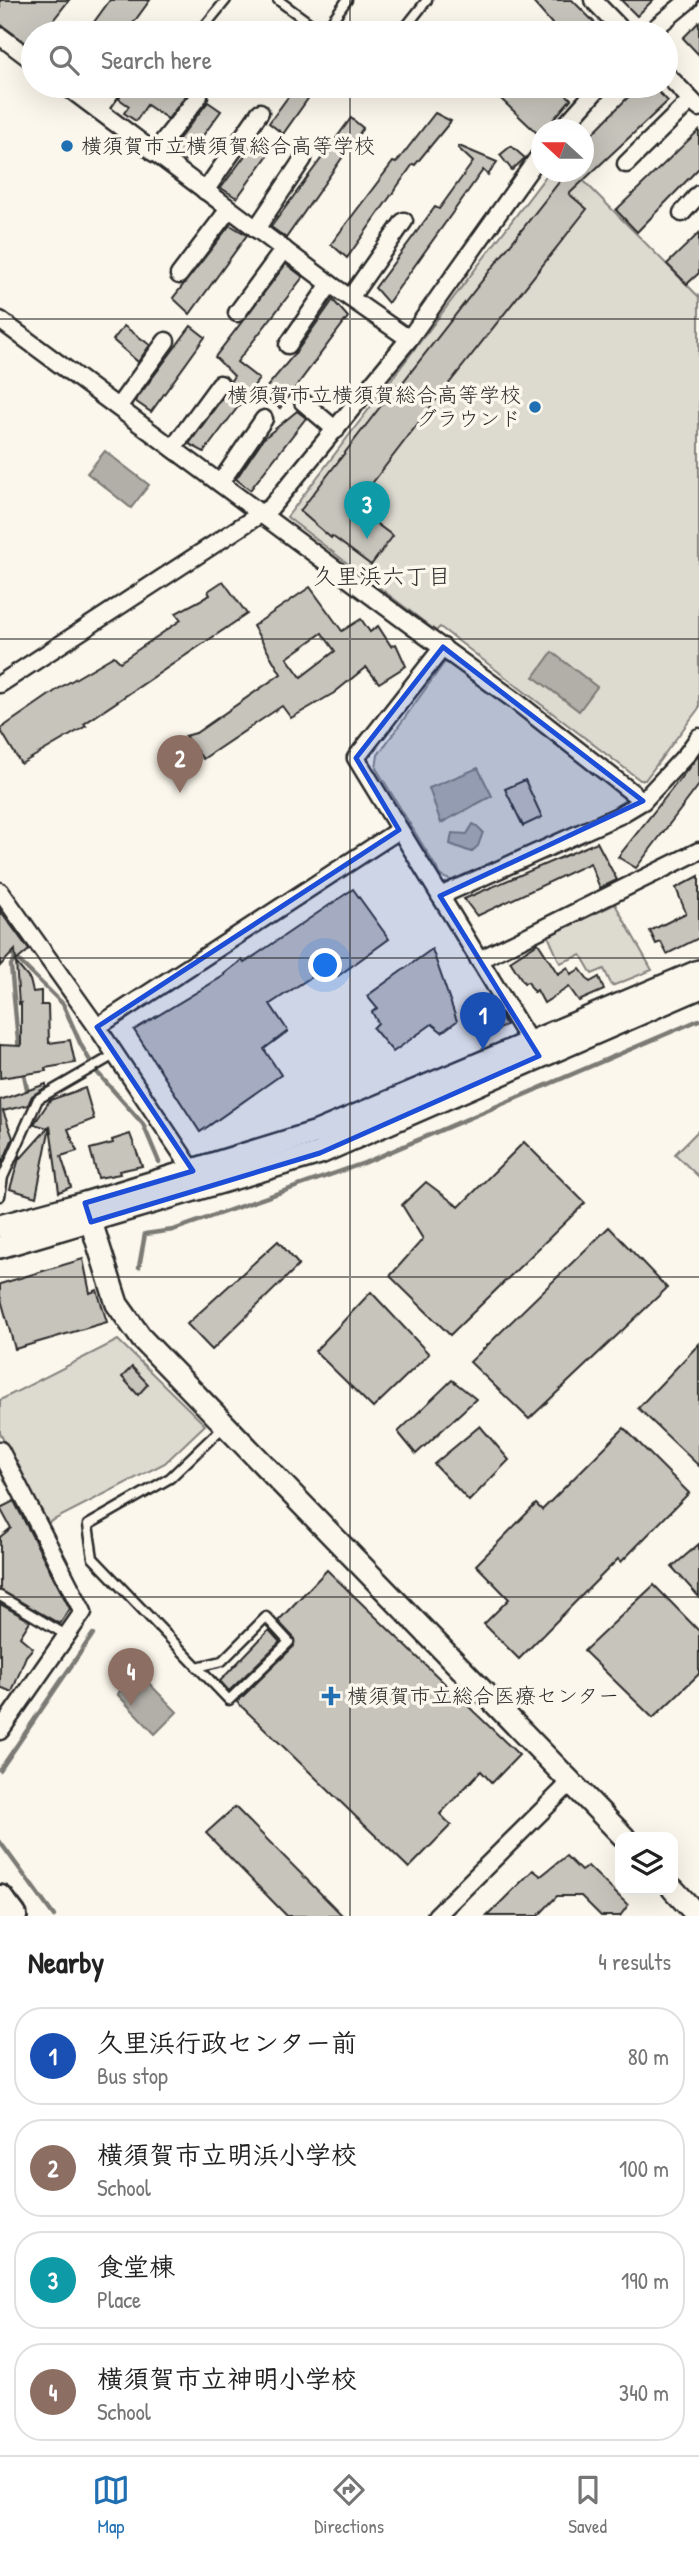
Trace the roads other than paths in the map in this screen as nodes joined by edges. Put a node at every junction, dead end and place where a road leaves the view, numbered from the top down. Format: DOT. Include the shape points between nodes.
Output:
graph roads {
  1 [pos="226,0"];
  2 [pos="278,0"];
  3 [pos="347,0"];
  4 [pos="427,0"];
  5 [pos="593,0"];
  6 [pos="689,0"];
  7 [pos="209,21"];
  8 [pos="307,21"];
  9 [pos="332,21"];
  10 [pos="410,21"];
  11 [pos="613,21"];
  12 [pos="664,21"];
  13 [pos="0,36"];
  14 [pos="21,52"];
  15 [pos="678,87"];
  16 [pos="82,98"];
  17 [pos="106,98"];
  18 [pos="197,98"];
  19 [pos="590,98"];
  20 [pos="695,104"];
  21 [pos="98,110"];
  22 [pos="260,112"];
  23 [pos="572,119"];
  24 [pos="154,153"];
  25 [pos="303,159"];
  26 [pos="626,164"];
  27 [pos="531,166"];
  28 [pos="205,191"];
  29 [pos="699,194"];
  30 [pos="229,209"];
  31 [pos="682,214"];
  32 [pos="404,221"];
  33 [pos="256,229"];
  34 [pos="284,249"];
  35 [pos="179,275"];
  36 [pos="330,284"];
  37 [pos="350,298"];
  38 [pos="237,313"];
  39 [pos="0,320"];
  40 [pos="409,339"];
  41 [pos="166,341"];
  42 [pos="288,345"];
  43 [pos="220,384"];
  44 [pos="303,402"];
  45 [pos="118,407"];
  46 [pos="264,419"];
  47 [pos="336,430"];
  48 [pos="173,448"];
  49 [pos="220,483"];
  50 [pos="260,513"];
  51 [pos="443,647"];
  52 [pos="0,684"];
  53 [pos="699,737"];
  54 [pos="643,801"];
  55 [pos="399,830"];
  56 [pos="699,851"];
  57 [pos="0,891"];
  58 [pos="440,896"];
  59 [pos="479,960"];
  60 [pos="699,971"];
  61 [pos="699,988"];
  62 [pos="97,1027"];
  63 [pos="534,1049"];
  64 [pos="114,1055"];
  65 [pos="199,1179"];
  66 [pos="0,1196"];
  67 [pos="88,1212"];
  68 [pos="0,1227"];
  69 [pos="0,1247"];
  70 [pos="225,1425"];
  71 [pos="0,1450"];
  72 [pos="5,1473"];
  73 [pos="0,1596"];
  74 [pos="65,1636"];
  75 [pos="197,1667"];
  76 [pos="0,1731"];
  77 [pos="572,1781"];
  78 [pos="619,1832"];
  79 [pos="678,1894"];
  80 [pos="0,1899"];
  81 [pos="13,1916"];
  82 [pos="436,1916"];
  83 [pos="698,1916"];
  1 -- 7 [label="lane"];
  2 -- 8 [label="lane"];
  3 -- 9 [label="lane"];
  4 -- 10 [label="lane"];
  5 -- 11 [label="street"];
  6 -- 12 [label="street"];
  13 -- 14 [label="street"];
  15 -- 20 [label="street"];
  16 -- 21 [label="street"];
  17 -- 21 [label="street"];
  18 -- 24 [label="street"];
  19 -- 23 [label="street"];
  20 -- 26 [label="street"];
  21 -- 24 [label="street"];
  22 -- 28 [label="street"];
  24 -- 28 [label="street"];
  25 -- 33 [label="street"];
  27 -- 40 [label="street"];
  28 -- 30 [label="street"];
  29 -- 31 [label="street"];
  30 -- 33 [label="street"];
  30 -- 35 [label="street"];
  32 -- 37 [label="street"];
  33 -- 34 [label="street"];
  34 -- 36 [label="street"];
  34 -- 38 [label="street"];
  36 -- 37 [label="street"];
  36 -- 42 [label="street"];
  37 -- 40 [label="street"];
  39 -- 45 [label="street"];
  40 -- 47 [label="street"];
  41 -- 45 [label="street"];
  43 -- 48 [label="street"];
  44 -- 47 [label="street"];
  45 -- 48 [label="street"];
  46 -- 49 [label="street"];
  47 -- 50 [label="street" via="271,507"];
  48 -- 49 [label="street"];
  49 -- 50 [label="street"];
  50 -- 51 [label="street"];
  50 -- 52 [label="street"];
  51 -- 54 [label="street"];
  51 -- 55 [label="street" via="356,758"];
  53 -- 54 [label="street"];
  54 -- 58 [label="street"];
  55 -- 58 [label="street"];
  55 -- 62 [label="street"];
  56 -- 59 [label="street"];
  57 -- 62 [label="street"];
  58 -- 59 [label="street"];
  59 -- 63 [label="street"];
  60 -- 63 [label="street"];
  61 -- 63 [label="street"];
  62 -- 64 [label="street"];
  63 -- 65 [label="street"];
  64 -- 65 [label="street"];
  64 -- 66 [label="lane" via="38,1099 3,1177"];
  65 -- 67 [label="street"];
  67 -- 68 [label="street"];
  67 -- 69 [label="street"];
  67 -- 70 [label="street" via="117,1304 142,1339"];
  70 -- 75 [label="lane" via="170,1478 89,1525 93,1558"];
  70 -- 77 [label="street"];
  71 -- 72 [label="street"];
  72 -- 74 [label="street" via="83,1612"];
  73 -- 74 [label="lane"];
  74 -- 76 [label="street"];
  75 -- 75 [label="lane" via="222,1661 266,1618 289,1642 229,1700"];
  77 -- 78 [label="street"];
  77 -- 82 [label="street"];
  79 -- 83 [label="street"];
  80 -- 81 [label="highway"];
}
